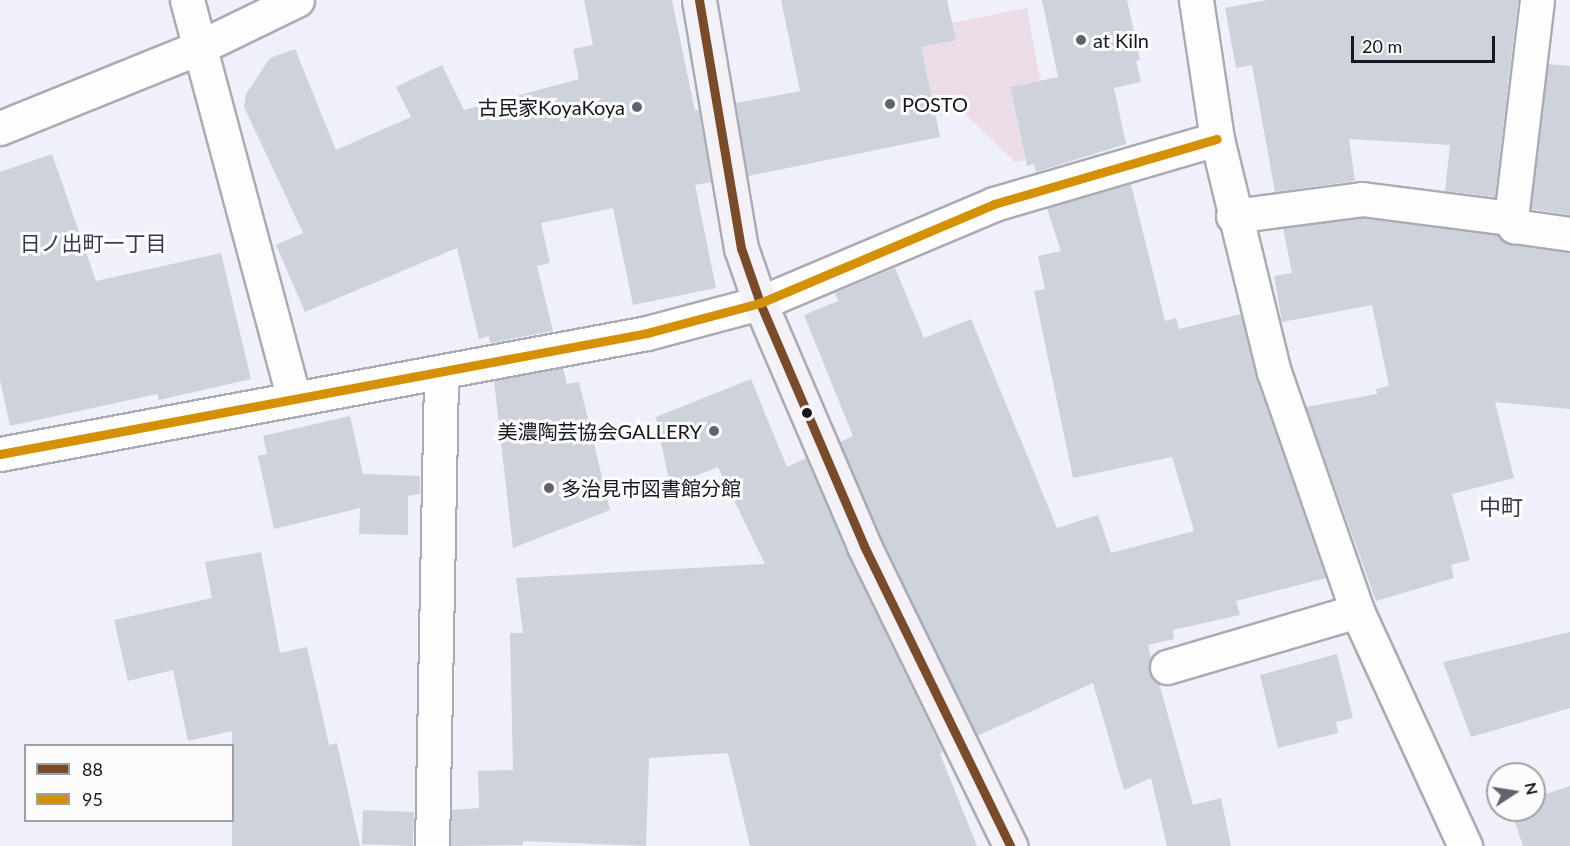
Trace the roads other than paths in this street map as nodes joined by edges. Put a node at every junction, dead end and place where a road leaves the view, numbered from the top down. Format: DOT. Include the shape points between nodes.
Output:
graph roads {
  1 [pos="187,0"];
  2 [pos="297,0"];
  3 [pos="699,0"];
  4 [pos="1196,0"];
  5 [pos="1537,0"];
  6 [pos="198,48"];
  7 [pos="0,128"];
  8 [pos="1216,139"];
  9 [pos="1233,216"];
  10 [pos="1511,218"];
  11 [pos="1570,234"];
  12 [pos="760,303"];
  13 [pos="441,372"];
  14 [pos="294,399"];
  15 [pos="0,454"];
  16 [pos="1357,611"];
  17 [pos="1167,667"];
  18 [pos="432,846"];
  19 [pos="1010,846"];
  20 [pos="1465,846"];
  1 -- 6 [label="street"];
  2 -- 6 [label="street"];
  3 -- 12 [label="main road" via="741,248"];
  4 -- 8 [label="street"];
  5 -- 10 [label="street"];
  6 -- 7 [label="street"];
  6 -- 14 [label="street"];
  8 -- 9 [label="street"];
  8 -- 12 [label="street" via="994,204"];
  9 -- 10 [label="street" via="1362,199"];
  9 -- 16 [label="street" via="1274,372"];
  10 -- 11 [label="street" via="1514,226"];
  12 -- 13 [label="street" via="647,333"];
  12 -- 19 [label="main road" via="864,546"];
  13 -- 14 [label="street"];
  13 -- 18 [label="street"];
  14 -- 15 [label="street"];
  16 -- 17 [label="street"];
  16 -- 20 [label="street"];
}
